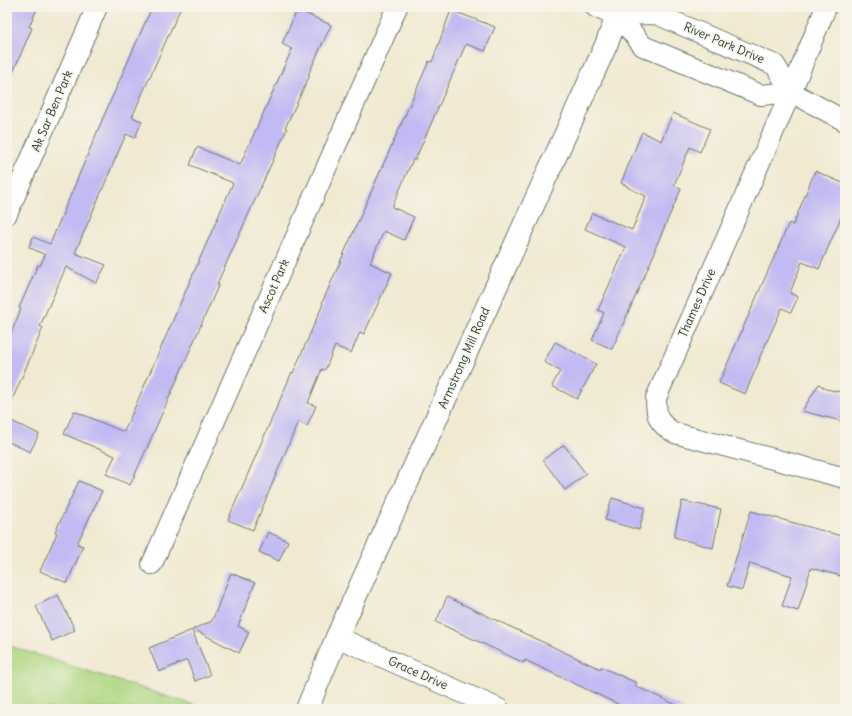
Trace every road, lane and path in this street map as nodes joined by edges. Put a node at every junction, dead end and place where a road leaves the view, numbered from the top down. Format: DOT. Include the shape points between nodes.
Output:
graph roads {
  1 [pos="97,7"];
  2 [pos="397,7"];
  3 [pos="597,7"];
  4 [pos="826,7"];
  5 [pos="620,11"];
  6 [pos="791,92"];
  7 [pos="845,121"];
  8 [pos="7,214"];
  9 [pos="845,478"];
  10 [pos="152,564"];
  11 [pos="337,637"];
  12 [pos="307,709"];
  13 [pos="500,709"];
  1 -- 8 [label="street, Ak Sar Ben Park"];
  2 -- 10 [label="street, Ascot Park"];
  3 -- 5 [label="main road, River Park Drive"];
  4 -- 6 [label="street, Thames Drive"];
  5 -- 6 [label="street, River Park Drive" via="656,14 775,65"];
  5 -- 6 [label="street" via="643,46 761,96"];
  5 -- 11 [label="main road, Armstrong Mill Road"];
  6 -- 7 [label="street"];
  6 -- 9 [label="street, Thames Drive" via="656,398 656,410 658,420 665,428 675,433"];
  11 -- 12 [label="main road, Armstrong Mill Road"];
  11 -- 13 [label="street, Grace Drive"];
}
